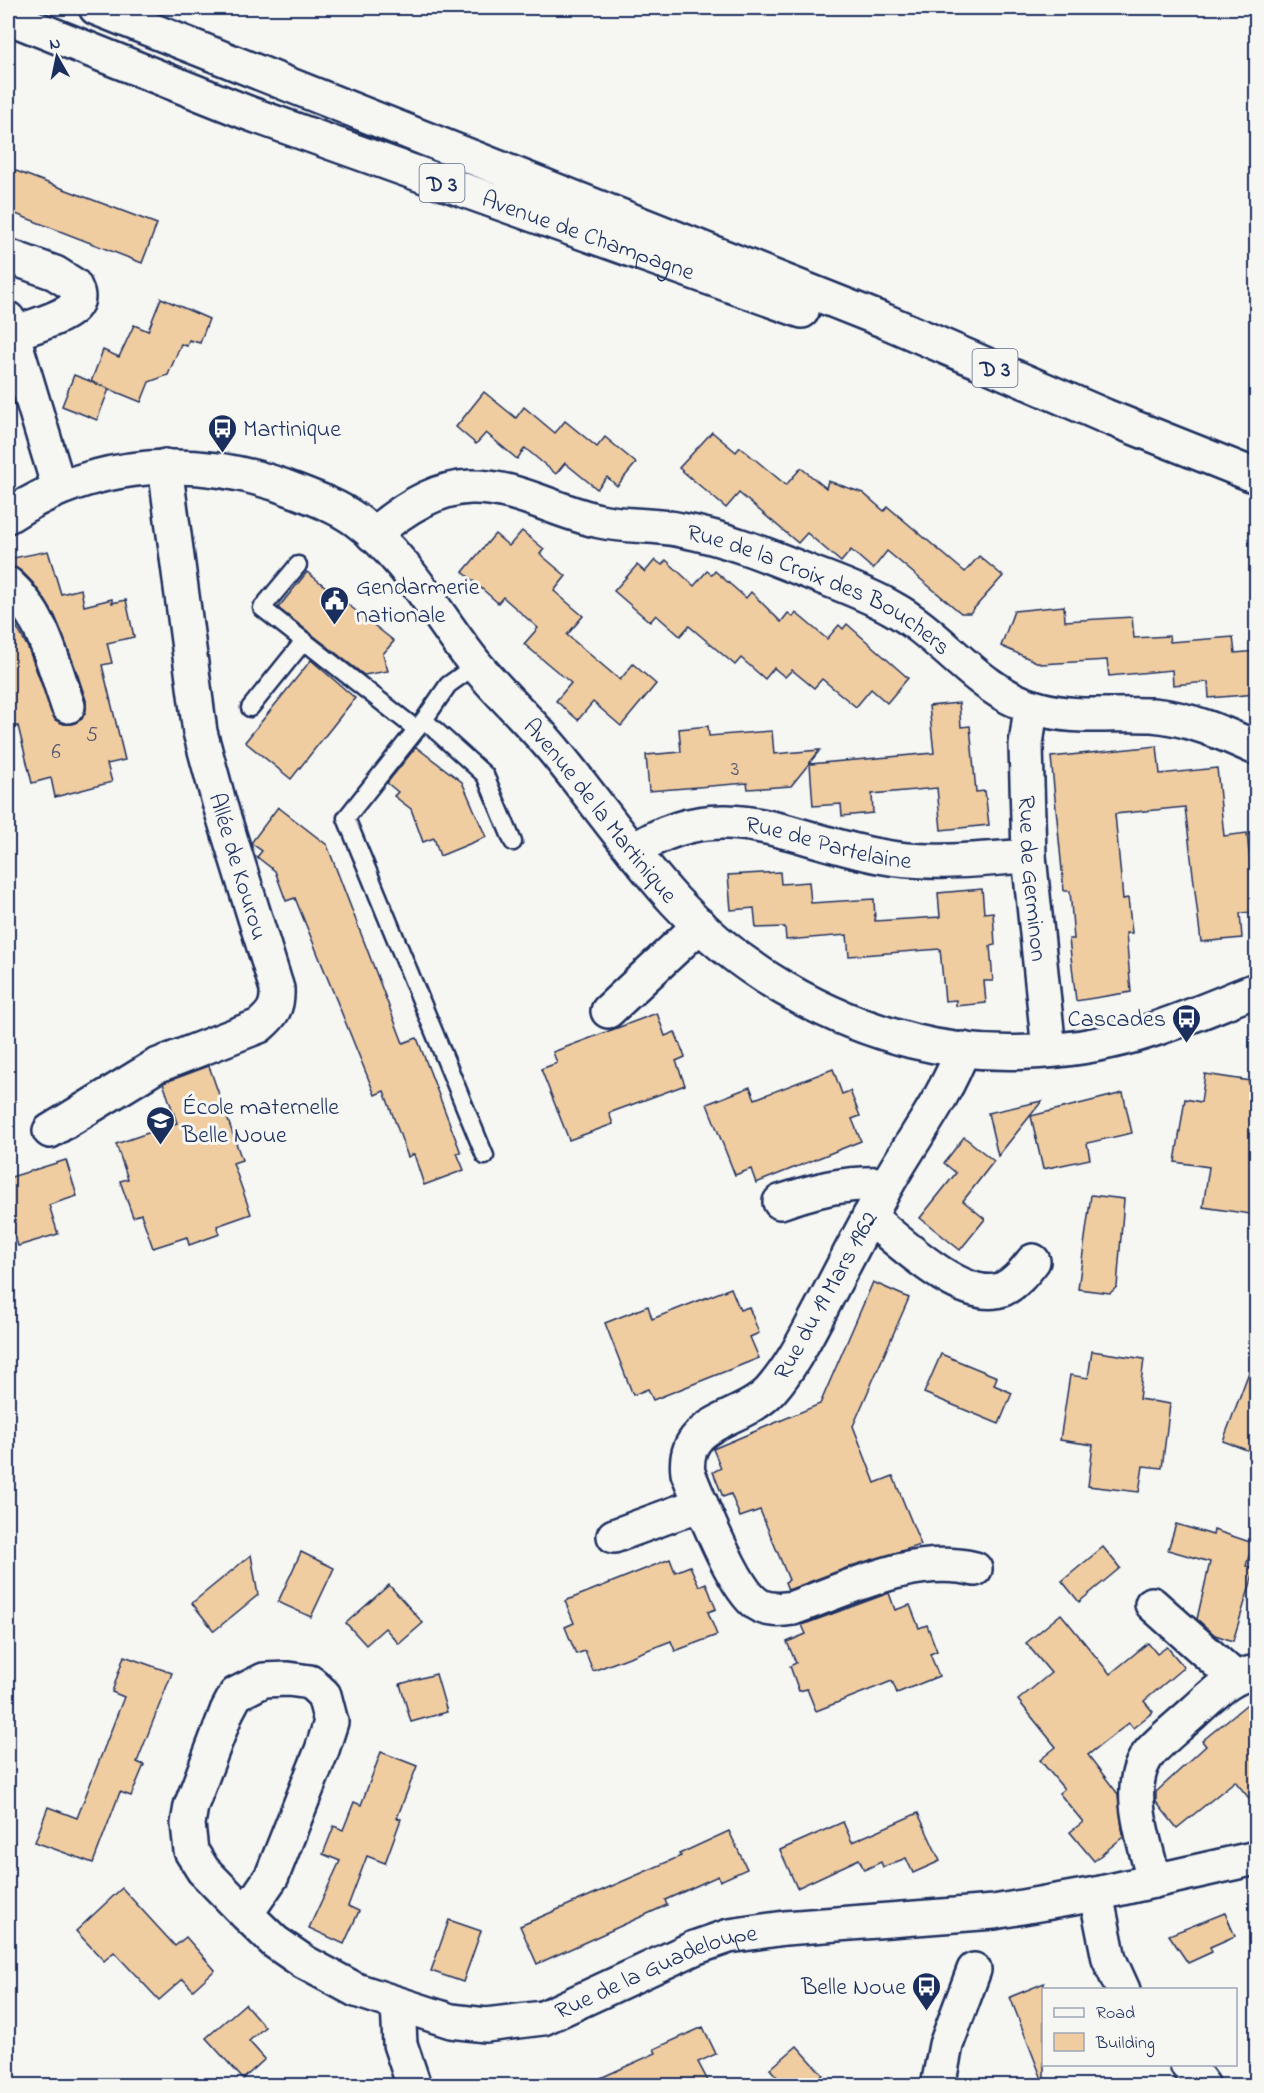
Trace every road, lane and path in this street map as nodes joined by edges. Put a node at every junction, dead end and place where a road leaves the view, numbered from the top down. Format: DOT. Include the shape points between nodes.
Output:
graph roads {
  1 [pos="96,8"];
  2 [pos="8,17"];
  3 [pos="8,256"];
  4 [pos="10,327"];
  5 [pos="1105,416"];
  6 [pos="165,466"];
  7 [pos="1257,476"];
  8 [pos="59,488"];
  9 [pos="8,516"];
  10 [pos="373,535"];
  11 [pos="298,565"];
  12 [pos="8,584"];
  13 [pos="304,641"];
  14 [pos="476,665"];
  15 [pos="68,706"];
  16 [pos="1031,707"];
  17 [pos="250,708"];
  18 [pos="420,724"];
  19 [pos="1257,748"];
  20 [pos="513,842"];
  21 [pos="633,851"];
  22 [pos="1029,856"];
  23 [pos="700,925"];
  24 [pos="1257,990"];
  25 [pos="608,1011"];
  26 [pos="963,1049"];
  27 [pos="1049,1050"];
  28 [pos="50,1131"];
  29 [pos="485,1156"];
  30 [pos="887,1184"];
  31 [pos="780,1202"];
  32 [pos="869,1217"];
  33 [pos="1033,1261"];
  34 [pos="701,1504"];
  35 [pos="614,1536"];
  36 [pos="975,1569"];
  37 [pos="1152,1604"];
  38 [pos="1245,1675"];
  39 [pos="1257,1857"];
  40 [pos="1154,1881"];
  41 [pos="1096,1894"];
  42 [pos="246,1914"];
  43 [pos="974,1970"];
  44 [pos="1123,1988"];
  45 [pos="398,2005"];
  46 [pos="1188,2066"];
  47 [pos="414,2085"];
  48 [pos="938,2085"];
  49 [pos="1203,2085"];
  1 -- 5 [label="street, D 3" via="885,321"];
  2 -- 5 [label="street, Avenue de Champagne / D 3" via="248,113"];
  3 -- 4 [label="street" via="56,273 75,285 78,295 77,303 69,311"];
  4 -- 8 [label="street"];
  5 -- 7 [label="street, D 3"];
  6 -- 8 [label="street, Avenue de la Martinique" via="120,471"];
  6 -- 10 [label="street, Avenue de la Martinique" via="192,465 265,478 331,505"];
  6 -- 28 [label="street, Allée de Kourou" via="200,732 277,989 278,1004 259,1026 156,1066"];
  8 -- 9 [label="street, Avenue de la Martinique"];
  10 -- 14 [label="street, Avenue de la Martinique" via="404,566"];
  10 -- 16 [label="street, Rue de la Croix des Bouchers" via="421,501 468,487 512,491 599,521 679,529 711,537 896,609 990,684"];
  11 -- 13 [label="lane" via="262,608"];
  12 -- 15 [label="street" via="32,612"];
  13 -- 17 [label="lane"];
  13 -- 18 [label="lane"];
  14 -- 18 [label="lane" via="448,685"];
  14 -- 21 [label="street, Avenue de la Martinique" via="554,750"];
  16 -- 19 [label="street, Rue de la Croix des Bouchers" via="1064,715 1180,719"];
  16 -- 22 [label="street, Rue de Germinon" via="1026,745"];
  18 -- 20 [label="lane" via="485,775"];
  18 -- 29 [label="lane" via="346,818"];
  21 -- 22 [label="street, Rue de Partelaine" via="652,838 690,827 739,822 764,825 880,857 957,861"];
  21 -- 23 [label="street, Avenue de la Martinique"];
  22 -- 27 [label="street, Rue de Germinon"];
  23 -- 25 [label="street"];
  23 -- 26 [label="street, Avenue de la Martinique" via="741,961 828,1012 915,1041"];
  24 -- 27 [label="street, Avenue de la Martinique" via="1136,1035"];
  26 -- 27 [label="street, Avenue de la Martinique"];
  26 -- 30 [label="street, Rue du 19 Mars 1962" via="942,1098"];
  30 -- 31 [label="street, Rue du 19 Mars 1962" via="824,1187"];
  30 -- 32 [label="street, Rue du 19 Mars 1962"];
  32 -- 33 [label="street" via="967,1289 1001,1290 1015,1282"];
  32 -- 34 [label="street, Rue du 19 Mars 1962" via="791,1365 753,1405 699,1433 690,1445 686,1458 688,1473"];
  34 -- 35 [label="street"];
  34 -- 36 [label="street, Rue du 19 Mars 1962" via="744,1590 755,1603 765,1607 793,1608 925,1565 958,1564"];
  37 -- 38 [label="street"];
  38 -- 40 [label="street" via="1149,1752 1139,1771 1140,1816"];
  39 -- 40 [label="street, Rue de la Guadeloupe"];
  40 -- 41 [label="street, Rue de la Guadeloupe"];
  41 -- 44 [label="street" via="1109,1959"];
  41 -- 45 [label="street, Rue de la Guadeloupe" via="994,1912 784,1928 729,1936 694,1948 543,2018 517,2023 486,2025 451,2020"];
  42 -- 42 [label="street, Rue de la Guadeloupe" via="191,1851 191,1806 236,1694 264,1680 310,1682 324,1695 331,1722 272,1876"];
  42 -- 45 [label="street, Rue de la Guadeloupe" via="275,1942 304,1962 356,1990"];
  43 -- 48 [label="street" via="946,2044"];
  45 -- 47 [label="street" via="400,2044"];
  46 -- 49 [label="street"];
}
